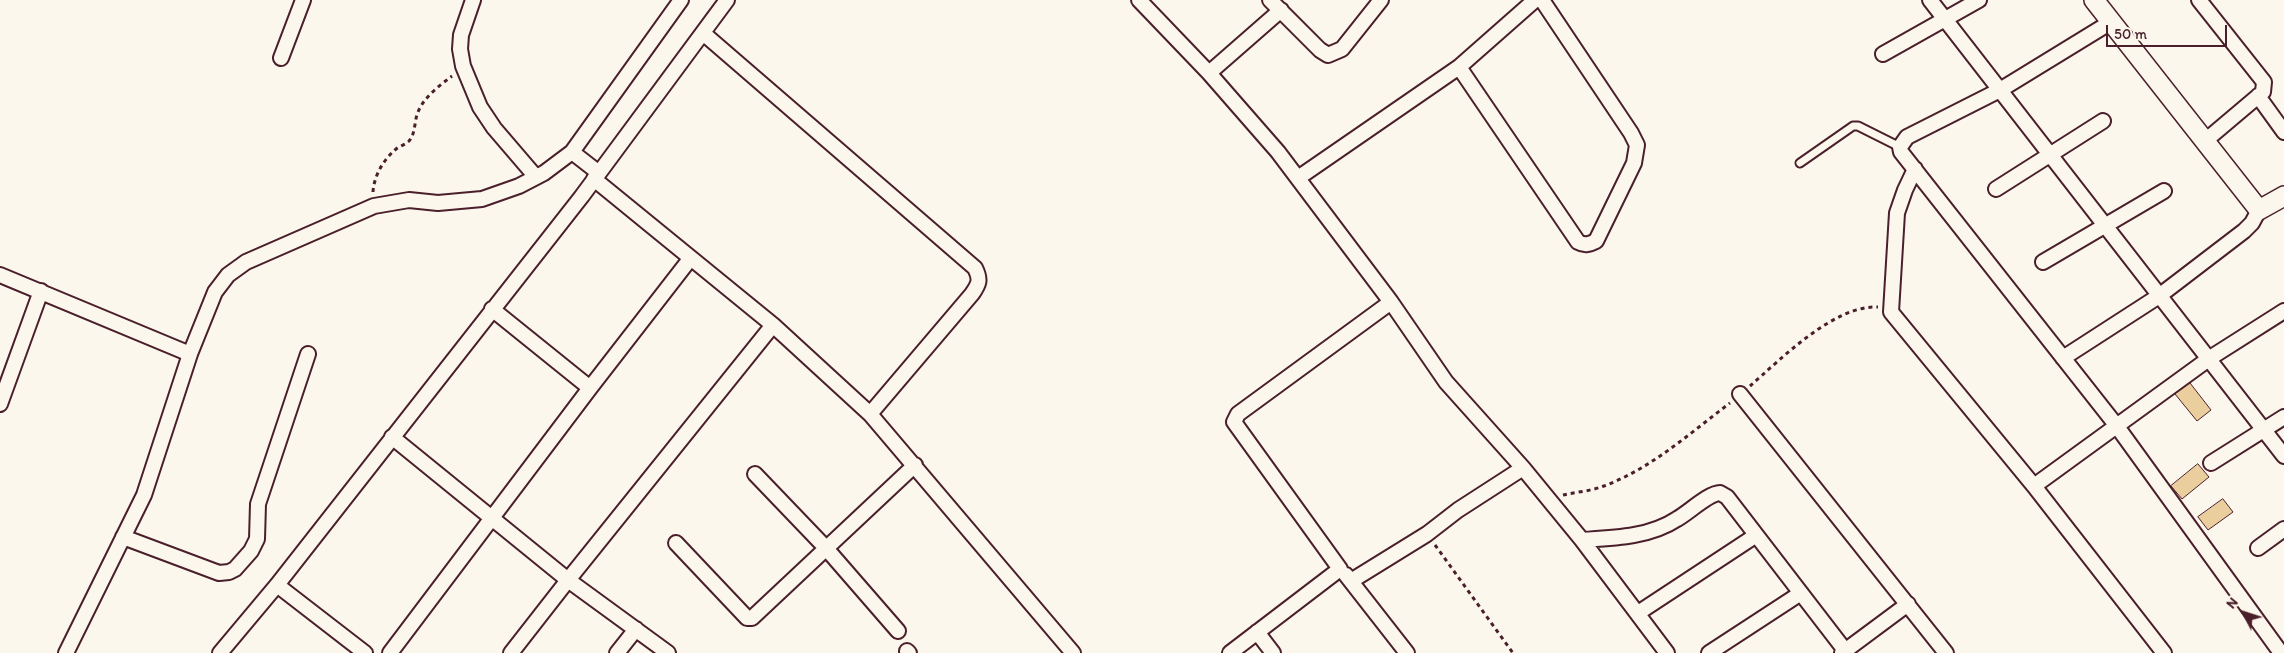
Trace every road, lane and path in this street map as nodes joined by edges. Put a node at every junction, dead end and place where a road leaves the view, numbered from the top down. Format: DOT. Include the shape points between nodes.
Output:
graph roads {
  1 [pos="303,0"];
  2 [pos="473,0"];
  3 [pos="681,0"];
  4 [pos="727,0"];
  5 [pos="1139,0"];
  6 [pos="1270,0"];
  7 [pos="1381,0"];
  8 [pos="1535,0"];
  9 [pos="1542,0"];
  10 [pos="1930,0"];
  11 [pos="1979,0"];
  12 [pos="2094,0"];
  13 [pos="2199,0"];
  14 [pos="1280,10"];
  15 [pos="1945,19"];
  16 [pos="2111,22"];
  17 [pos="703,33"];
  18 [pos="1883,54"];
  19 [pos="281,58"];
  20 [pos="463,66"];
  21 [pos="1459,67"];
  22 [pos="1209,74"];
  23 [pos="2000,90"];
  24 [pos="2258,96"];
  25 [pos="2103,121"];
  26 [pos="2284,132"];
  27 [pos="2205,141"];
  28 [pos="1900,147"];
  29 [pos="572,152"];
  30 [pos="2050,154"];
  31 [pos="1800,163"];
  32 [pos="1915,169"];
  33 [pos="597,176"];
  34 [pos="536,177"];
  35 [pos="1298,178"];
  36 [pos="1996,189"];
  37 [pos="2164,191"];
  38 [pos="2284,196"];
  39 [pos="374,206"];
  40 [pos="2259,210"];
  41 [pos="2106,227"];
  42 [pos="690,259"];
  43 [pos="2043,262"];
  44 [pos="0,275"];
  45 [pos="41,291"];
  46 [pos="2159,296"];
  47 [pos="1391,302"];
  48 [pos="492,309"];
  49 [pos="2284,311"];
  50 [pos="1891,312"];
  51 [pos="773,325"];
  52 [pos="190,354"];
  53 [pos="308,354"];
  54 [pos="2063,358"];
  55 [pos="2210,358"];
  56 [pos="590,388"];
  57 [pos="1740,394"];
  58 [pos="0,404"];
  59 [pos="870,414"];
  60 [pos="2284,417"];
  61 [pos="2116,425"];
  62 [pos="2264,430"];
  63 [pos="392,436"];
  64 [pos="2284,456"];
  65 [pos="2211,463"];
  66 [pos="915,465"];
  67 [pos="1523,468"];
  68 [pos="755,474"];
  69 [pos="2034,486"];
  70 [pos="1548,498"];
  71 [pos="492,517"];
  72 [pos="2284,529"];
  73 [pos="1427,534"];
  74 [pos="1756,536"];
  75 [pos="123,537"];
  76 [pos="1582,540"];
  77 [pos="676,543"];
  78 [pos="825,547"];
  79 [pos="2258,548"];
  80 [pos="1340,569"];
  81 [pos="568,580"];
  82 [pos="1351,581"];
  83 [pos="277,585"];
  84 [pos="1801,593"];
  85 [pos="1908,604"];
  86 [pos="1638,613"];
  87 [pos="636,629"];
  88 [pos="898,631"];
  89 [pos="1257,632"];
  90 [pos="1845,652"];
  91 [pos="66,653"];
  92 [pos="220,653"];
  93 [pos="365,653"];
  94 [pos="390,653"];
  95 [pos="512,653"];
  96 [pos="617,653"];
  97 [pos="668,653"];
  98 [pos="1073,653"];
  99 [pos="1230,653"];
  100 [pos="1272,653"];
  101 [pos="1407,653"];
  102 [pos="1513,653"];
  103 [pos="1667,653"];
  104 [pos="1709,653"];
  105 [pos="1946,653"];
  106 [pos="2164,653"];
  107 [pos="2281,653"];
  1 -- 19 [label="street"];
  2 -- 20 [label="street" via="461,35"];
  3 -- 29 [label="street"];
  4 -- 17 [label="street"];
  5 -- 22 [label="street"];
  6 -- 14 [label="street"];
  7 -- 14 [label="street" via="1342,49 1328,55"];
  8 -- 21 [label="street"];
  9 -- 21 [label="street" via="1637,145 1634,163 1596,240 1583,245 1578,242"];
  10 -- 15 [label="street"];
  11 -- 15 [label="street"];
  12 -- 16 [label="street"];
  13 -- 24 [label="street" via="2264,82 2263,92"];
  14 -- 22 [label="street"];
  15 -- 18 [label="street"];
  15 -- 23 [label="street"];
  16 -- 23 [label="street"];
  16 -- 27 [label="street"];
  17 -- 33 [label="street"];
  17 -- 59 [label="street" via="975,268 980,278 972,294"];
  20 -- 34 [label="street" via="480,107"];
  20 -- 39 [label="path" via="430,94 417,113 409,141 396,149 382,166 373,190"];
  21 -- 35 [label="street"];
  22 -- 35 [label="street"];
  23 -- 28 [label="street" via="1907,137"];
  23 -- 30 [label="street"];
  24 -- 26 [label="street"];
  24 -- 27 [label="street"];
  25 -- 30 [label="street"];
  27 -- 40 [label="street"];
  28 -- 31 [label="lane" via="1853,126"];
  28 -- 32 [label="street"];
  29 -- 33 [label="street"];
  29 -- 34 [label="street"];
  30 -- 36 [label="street"];
  30 -- 41 [label="street"];
  32 -- 50 [label="street" via="1897,213"];
  32 -- 54 [label="street"];
  33 -- 42 [label="street"];
  33 -- 48 [label="street"];
  34 -- 39 [label="street" via="482,199 438,203 408,200"];
  35 -- 47 [label="street"];
  37 -- 41 [label="street"];
  38 -- 40 [label="street"];
  39 -- 52 [label="street" via="246,262 228,275 215,292"];
  40 -- 46 [label="street" via="2244,231"];
  41 -- 43 [label="street"];
  41 -- 46 [label="street"];
  42 -- 51 [label="street"];
  42 -- 56 [label="street"];
  44 -- 45 [label="street"];
  45 -- 52 [label="street"];
  45 -- 58 [label="street"];
  46 -- 54 [label="street"];
  46 -- 55 [label="street"];
  47 -- 67 [label="street" via="1446,382"];
  47 -- 80 [label="street" via="1238,414 1234,422"];
  48 -- 56 [label="street"];
  48 -- 63 [label="street"];
  49 -- 55 [label="street"];
  50 -- 57 [label="path" via="1870,307 1835,320 1803,340"];
  50 -- 69 [label="street"];
  51 -- 59 [label="street"];
  51 -- 81 [label="street"];
  52 -- 75 [label="street" via="144,495"];
  53 -- 75 [label="street" via="258,504 257,539 242,562 229,572 219,573"];
  54 -- 61 [label="street"];
  55 -- 61 [label="street"];
  55 -- 62 [label="street"];
  56 -- 71 [label="street"];
  57 -- 70 [label="path" via="1632,475 1602,487"];
  57 -- 85 [label="street"];
  59 -- 66 [label="street"];
  60 -- 62 [label="street"];
  61 -- 69 [label="street"];
  61 -- 107 [label="street"];
  62 -- 64 [label="street"];
  62 -- 65 [label="street"];
  63 -- 71 [label="street"];
  63 -- 83 [label="street"];
  66 -- 78 [label="street"];
  66 -- 98 [label="street"];
  67 -- 70 [label="street"];
  67 -- 73 [label="street"];
  68 -- 78 [label="street"];
  69 -- 106 [label="street"];
  70 -- 76 [label="street"];
  71 -- 81 [label="street"];
  71 -- 94 [label="street"];
  72 -- 79 [label="street"];
  73 -- 82 [label="street"];
  73 -- 102 [label="path"];
  74 -- 76 [label="street" via="1727,497 1715,493 1675,521 1654,530 1625,537"];
  74 -- 84 [label="street"];
  74 -- 86 [label="street"];
  75 -- 91 [label="street"];
  76 -- 86 [label="street"];
  77 -- 78 [label="street" via="749,619"];
  78 -- 88 [label="street"];
  80 -- 82 [label="street"];
  80 -- 89 [label="street"];
  81 -- 87 [label="street"];
  81 -- 95 [label="street"];
  82 -- 101 [label="street"];
  83 -- 92 [label="street"];
  83 -- 93 [label="street"];
  84 -- 90 [label="street"];
  84 -- 104 [label="street"];
  85 -- 90 [label="street"];
  85 -- 105 [label="street"];
  86 -- 103 [label="street"];
  87 -- 96 [label="street"];
  87 -- 97 [label="street"];
  89 -- 99 [label="street"];
  89 -- 100 [label="street"];
}
